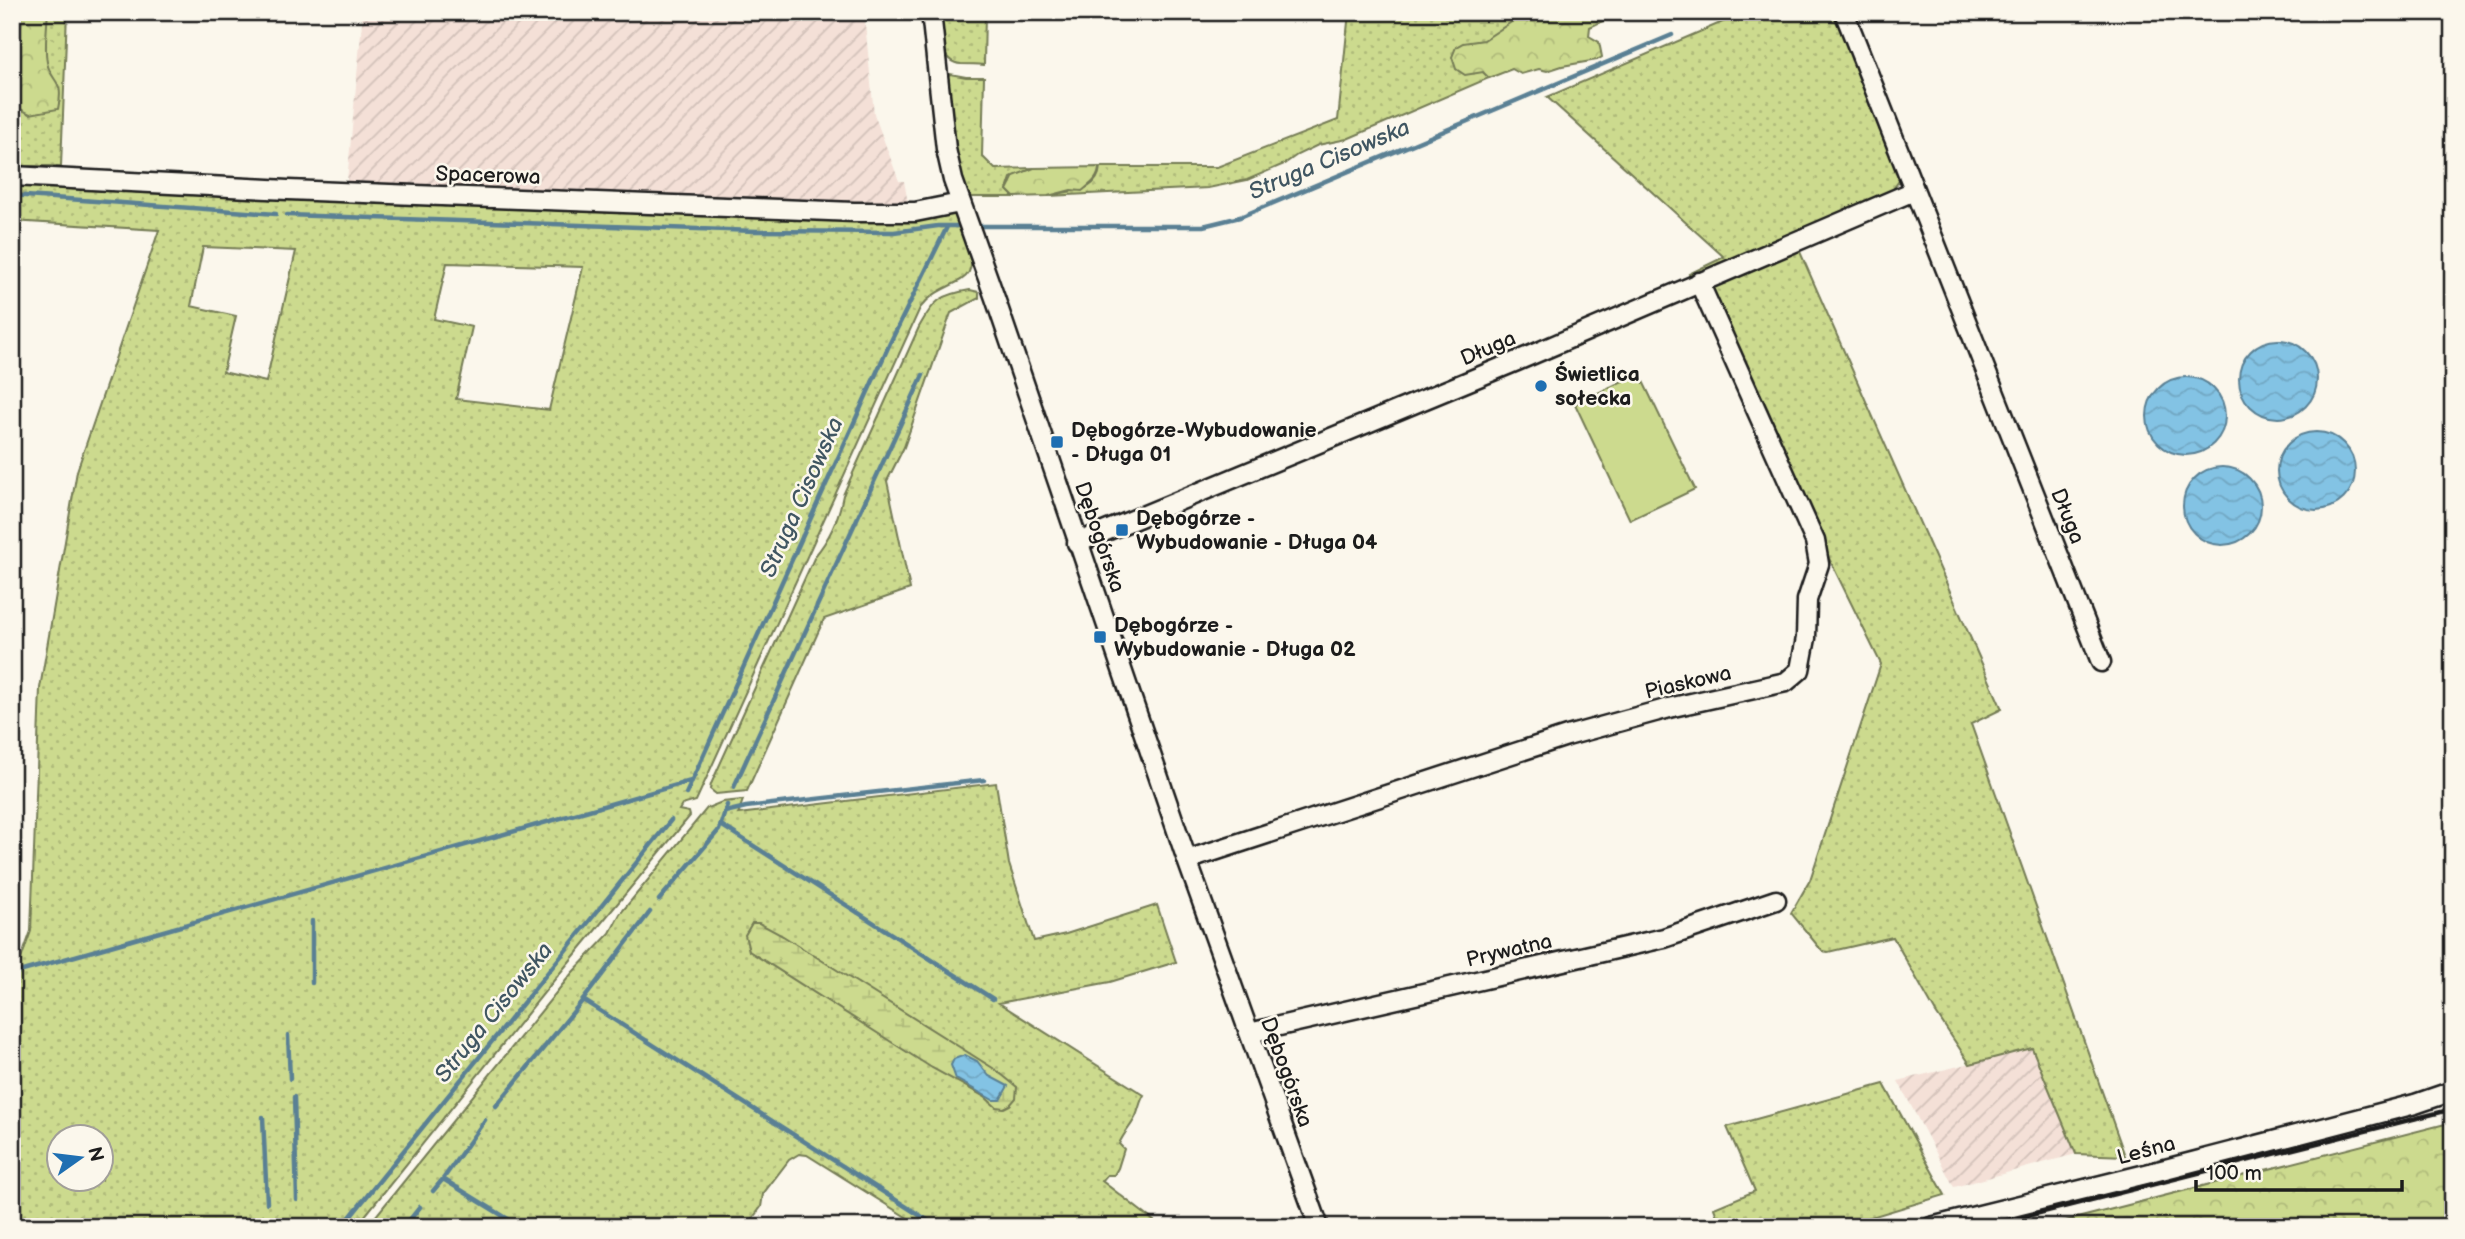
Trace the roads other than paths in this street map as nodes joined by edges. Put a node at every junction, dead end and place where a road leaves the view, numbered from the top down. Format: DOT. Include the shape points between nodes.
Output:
graph roads {
  1 [pos="932,12"];
  2 [pos="1844,12"];
  3 [pos="12,176"];
  4 [pos="1914,191"];
  5 [pos="960,203"];
  6 [pos="1699,282"];
  7 [pos="1077,543"];
  8 [pos="2101,662"];
  9 [pos="1188,860"];
  10 [pos="1776,900"];
  11 [pos="1249,1032"];
  12 [pos="2453,1091"];
  13 [pos="1319,1227"];
  14 [pos="1931,1227"];
  1 -- 5 [label="street, Dębogórska" via="946,149"];
  2 -- 4 [label="street, Długa"];
  3 -- 5 [label="street, Spacerowa" via="853,212 915,212"];
  4 -- 6 [label="street, Długa"];
  4 -- 8 [label="street, Długa"];
  5 -- 7 [label="street, Dębogórska"];
  6 -- 7 [label="street, Długa"];
  6 -- 9 [label="street, Piaskowa" via="1819,555 1807,600 1800,670 1786,682 1567,736"];
  7 -- 9 [label="street, Dębogórska"];
  9 -- 11 [label="street, Dębogórska"];
  10 -- 11 [label="street, Prywatna" via="1664,939"];
  11 -- 13 [label="street, Dębogórska"];
  12 -- 14 [label="street, Leśna"];
}
